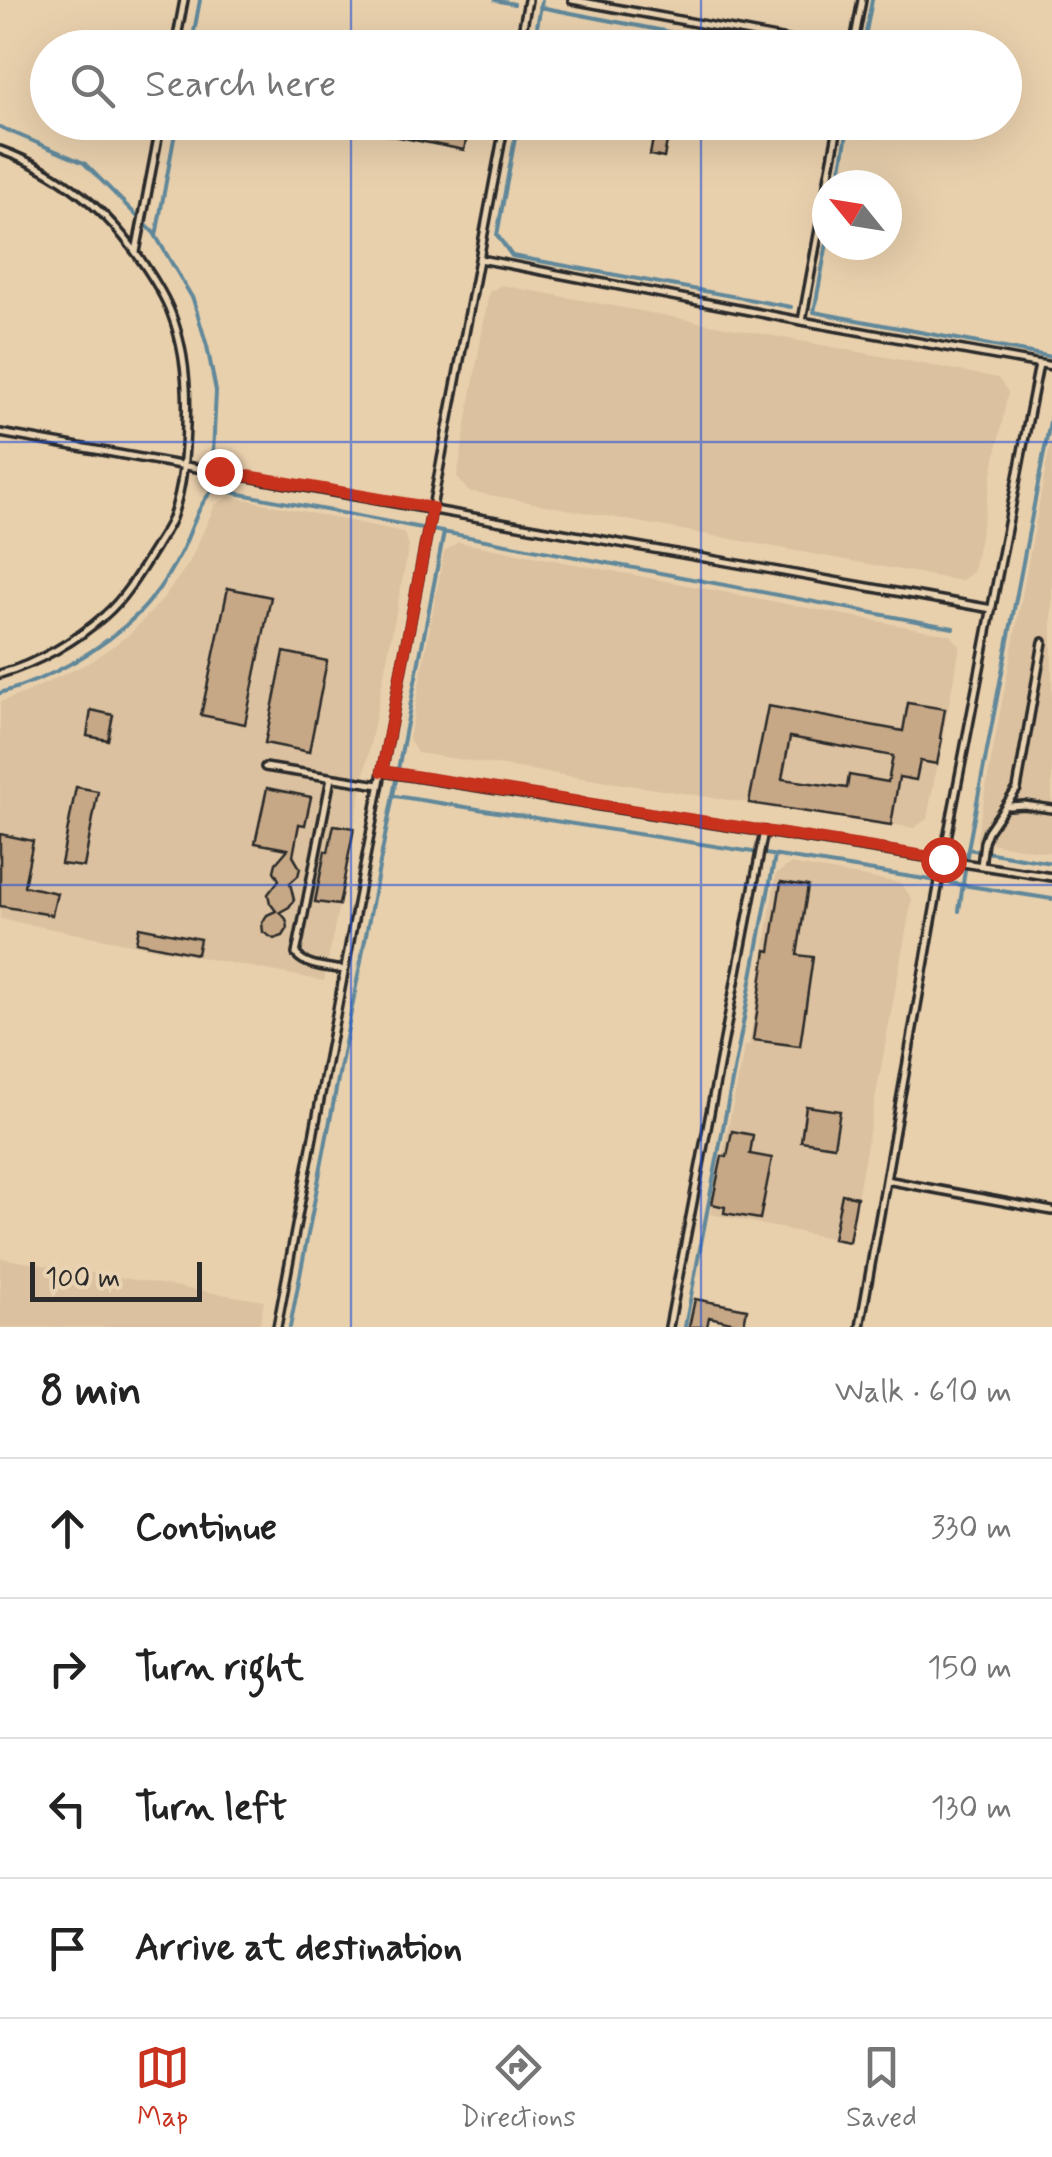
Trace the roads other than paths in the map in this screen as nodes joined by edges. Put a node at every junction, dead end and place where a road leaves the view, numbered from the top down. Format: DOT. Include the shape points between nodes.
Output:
graph roads {
  1 [pos="184,0"];
  2 [pos="528,0"];
  3 [pos="572,0"];
  4 [pos="862,0"];
  5 [pos="178,30"];
  6 [pos="522,30"];
  7 [pos="733,30"];
  8 [pos="856,30"];
  9 [pos="157,140"];
  10 [pos="502,140"];
  11 [pos="836,140"];
  12 [pos="0,150"];
  13 [pos="830,170"];
  14 [pos="136,252"];
  15 [pos="479,259"];
  16 [pos="813,260"];
  17 [pos="802,321"];
  18 [pos="1039,364"];
  19 [pos="1052,366"];
  20 [pos="0,434"];
  21 [pos="184,466"];
  22 [pos="432,508"];
  23 [pos="992,609"];
  24 [pos="1043,642"];
  25 [pos="0,674"];
  26 [pos="265,766"];
  27 [pos="382,771"];
  28 [pos="331,778"];
  29 [pos="380,784"];
  30 [pos="1006,807"];
  31 [pos="1052,809"];
  32 [pos="764,831"];
  33 [pos="943,859"];
  34 [pos="981,866"];
  35 [pos="1052,877"];
  36 [pos="344,970"];
  37 [pos="886,1180"];
  38 [pos="1052,1211"];
  39 [pos="277,1327"];
  40 [pos="670,1327"];
  41 [pos="860,1327"];
  1 -- 5 [label="lane"];
  2 -- 6 [label="lane"];
  3 -- 7 [label="lane"];
  4 -- 8 [label="lane"];
  9 -- 14 [label="lane"];
  10 -- 15 [label="lane"];
  11 -- 13 [label="lane"];
  12 -- 14 [label="lane" via="64,182"];
  14 -- 21 [label="lane" via="171,311 183,352"];
  15 -- 17 [label="lane"];
  15 -- 22 [label="lane"];
  16 -- 17 [label="lane"];
  17 -- 18 [label="lane"];
  18 -- 19 [label="lane"];
  18 -- 23 [label="lane"];
  20 -- 21 [label="lane"];
  21 -- 22 [label="lane"];
  21 -- 25 [label="lane" via="172,518 108,613 66,644"];
  22 -- 23 [label="lane"];
  22 -- 27 [label="lane"];
  23 -- 33 [label="lane"];
  24 -- 30 [label="lane" via="1018,789"];
  26 -- 28 [label="lane"];
  27 -- 29 [label="lane"];
  27 -- 32 [label="lane"];
  28 -- 29 [label="lane"];
  28 -- 36 [label="lane" via="296,954 306,963"];
  29 -- 36 [label="lane"];
  30 -- 31 [label="lane"];
  30 -- 34 [label="lane" via="988,831"];
  32 -- 33 [label="lane"];
  32 -- 40 [label="lane"];
  33 -- 34 [label="lane"];
  33 -- 37 [label="lane"];
  34 -- 35 [label="lane"];
  36 -- 39 [label="lane"];
  37 -- 38 [label="lane"];
  37 -- 41 [label="lane"];
}
